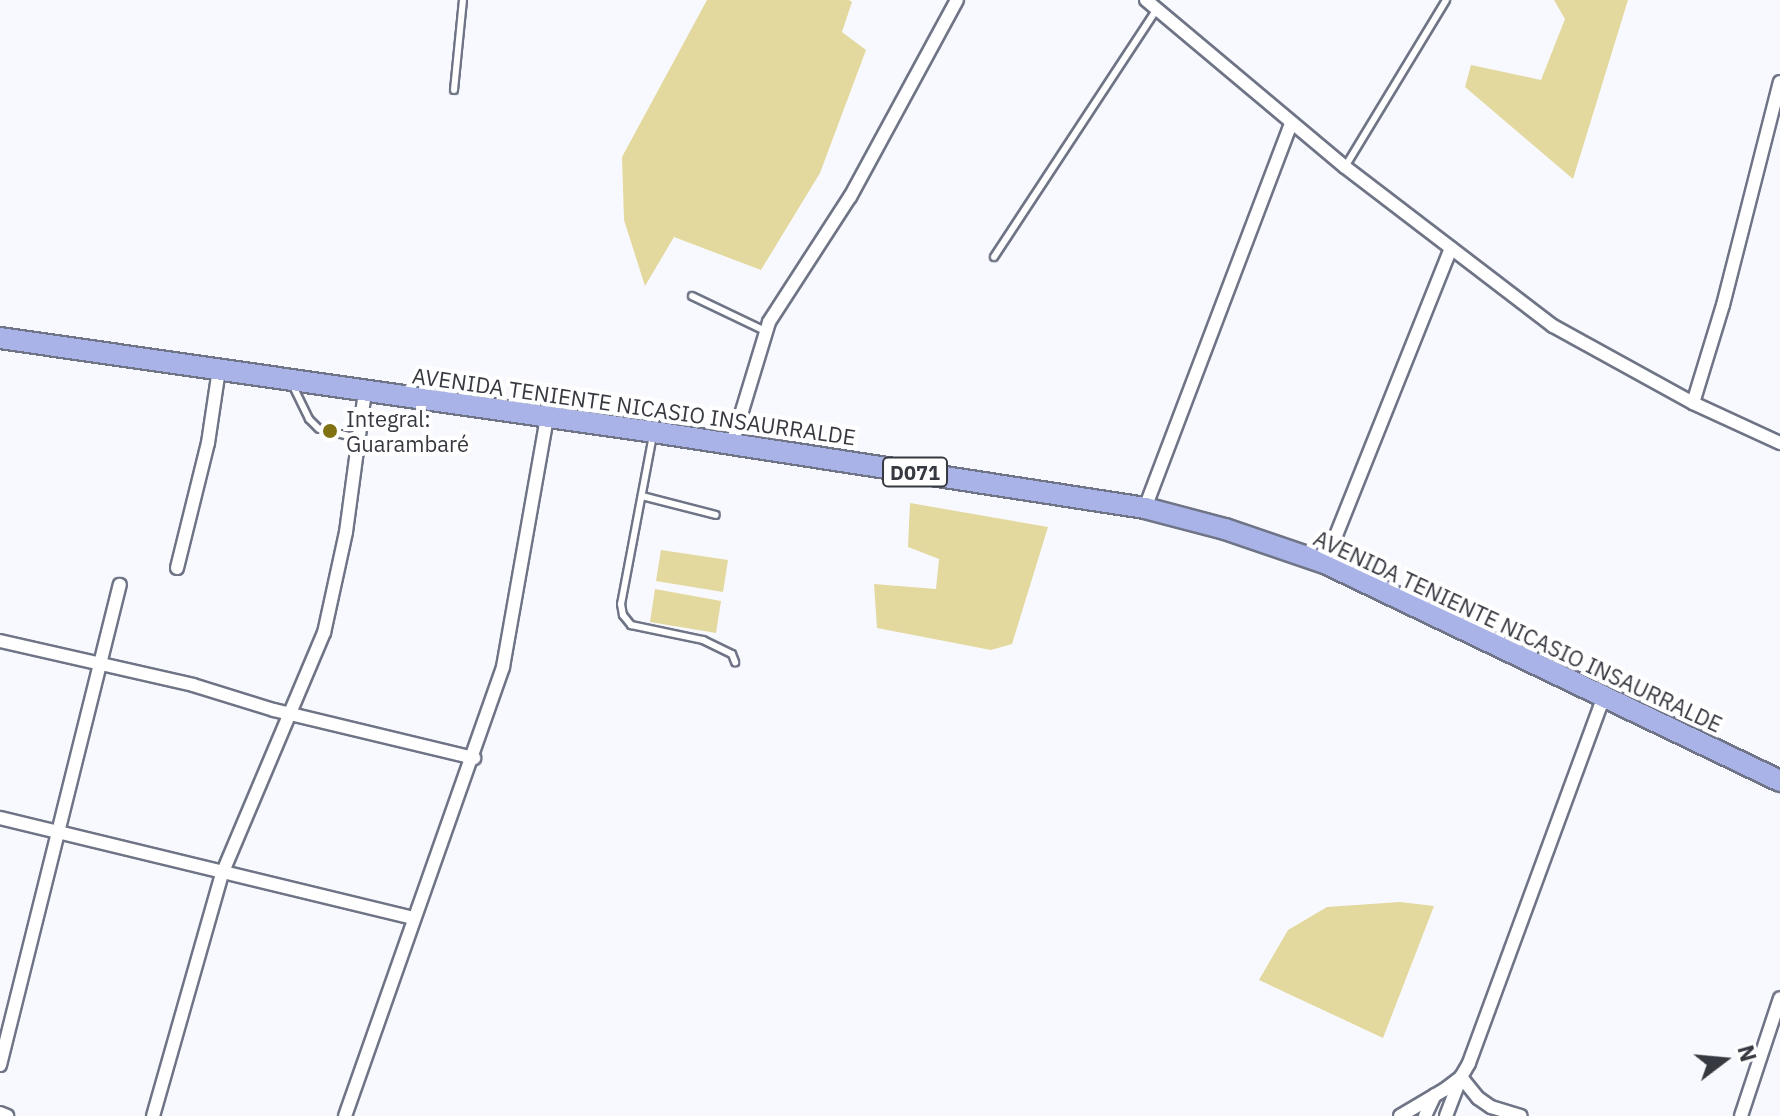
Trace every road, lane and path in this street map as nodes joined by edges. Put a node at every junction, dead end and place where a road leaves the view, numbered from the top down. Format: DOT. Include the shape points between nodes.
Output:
graph roads {
  1 [pos="463,0"];
  2 [pos="957,0"];
  3 [pos="1446,0"];
  4 [pos="1151,4"];
  5 [pos="1780,82"];
  6 [pos="454,90"];
  7 [pos="1291,123"];
  8 [pos="1345,167"];
  9 [pos="1451,248"];
  10 [pos="994,257"];
  11 [pos="692,296"];
  12 [pos="765,331"];
  13 [pos="0,338"];
  14 [pos="219,369"];
  15 [pos="291,380"];
  16 [pos="365,392"];
  17 [pos="1693,403"];
  18 [pos="547,418"];
  19 [pos="319,429"];
  20 [pos="654,432"];
  21 [pos="341,434"];
  22 [pos="359,438"];
  23 [pos="1780,443"];
  24 [pos="732,444"];
  25 [pos="642,496"];
  26 [pos="1145,508"];
  27 [pos="716,515"];
  28 [pos="1325,563"];
  29 [pos="177,568"];
  30 [pos="120,585"];
  31 [pos="0,641"];
  32 [pos="735,662"];
  33 [pos="101,667"];
  34 [pos="1604,697"];
  35 [pos="292,714"];
  36 [pos="474,758"];
  37 [pos="1780,781"];
  38 [pos="0,818"];
  39 [pos="60,834"];
  40 [pos="222,874"];
  41 [pos="413,918"];
  42 [pos="1780,998"];
  43 [pos="0,1065"];
  44 [pos="1461,1077"];
  45 [pos="1435,1095"];
  46 [pos="0,1113"];
  47 [pos="1509,1114"];
  48 [pos="7,1116"];
  49 [pos="153,1116"];
  50 [pos="345,1116"];
  51 [pos="1400,1116"];
  52 [pos="1425,1116"];
  53 [pos="1446,1116"];
  54 [pos="1521,1116"];
  55 [pos="1741,1116"];
  1 -- 6 [label="lane"];
  2 -- 12 [label="street" via="850,197"];
  3 -- 8 [label="lane"];
  4 -- 7 [label="street"];
  4 -- 10 [label="lane"];
  5 -- 17 [label="street"];
  7 -- 8 [label="street"];
  7 -- 26 [label="street"];
  8 -- 9 [label="street"];
  9 -- 17 [label="street" via="1553,326"];
  9 -- 28 [label="street"];
  11 -- 12 [label="lane"];
  12 -- 24 [label="street"];
  13 -- 14 [label="main road, AVENIDA TENIENTE NICASIO INSAURRALDE / D071"];
  14 -- 15 [label="main road, AVENIDA TENIENTE NICASIO INSAURRALDE / D071"];
  14 -- 29 [label="street" via="208,443"];
  15 -- 16 [label="main road, AVENIDA TENIENTE NICASIO INSAURRALDE / D071"];
  15 -- 19 [label="lane"];
  16 -- 18 [label="main road, AVENIDA TENIENTE NICASIO INSAURRALDE / D071"];
  16 -- 22 [label="street"];
  17 -- 23 [label="street"];
  18 -- 20 [label="main road, AVENIDA TENIENTE NICASIO INSAURRALDE / D071"];
  18 -- 36 [label="street" via="503,667"];
  20 -- 24 [label="main road, AVENIDA TENIENTE NICASIO INSAURRALDE / D071"];
  20 -- 25 [label="lane"];
  21 -- 22 [label="lane"];
  22 -- 35 [label="street" via="324,633"];
  24 -- 26 [label="main road, AVENIDA TENIENTE NICASIO INSAURRALDE / D071"];
  25 -- 27 [label="lane"];
  25 -- 32 [label="lane" via="623,615 631,625 703,640 732,654"];
  26 -- 28 [label="main road, AVENIDA TENIENTE NICASIO INSAURRALDE / D071"];
  28 -- 34 [label="main road, AVENIDA TENIENTE NICASIO INSAURRALDE / D071"];
  30 -- 33 [label="street"];
  31 -- 33 [label="street"];
  33 -- 35 [label="street" via="193,685"];
  33 -- 39 [label="street"];
  34 -- 37 [label="main road, AVENIDA TENIENTE NICASIO INSAURRALDE / D071"];
  34 -- 44 [label="street"];
  35 -- 36 [label="street"];
  35 -- 40 [label="street"];
  36 -- 41 [label="street"];
  38 -- 39 [label="street"];
  39 -- 40 [label="street"];
  39 -- 43 [label="street"];
  40 -- 41 [label="street"];
  40 -- 49 [label="street"];
  41 -- 50 [label="street"];
  42 -- 55 [label="street"];
  44 -- 45 [label="street"];
  44 -- 47 [label="street" via="1478,1098"];
  44 -- 53 [label="street"];
  45 -- 51 [label="street"];
  45 -- 52 [label="street"];
  46 -- 48 [label="street"];
  47 -- 54 [label="street"];
}
